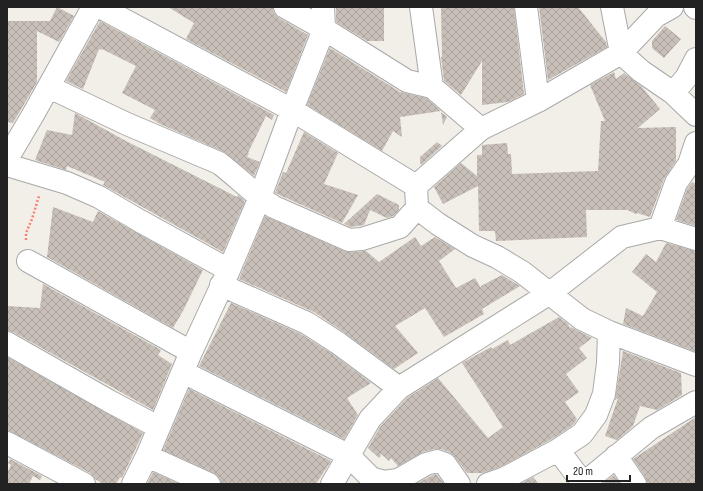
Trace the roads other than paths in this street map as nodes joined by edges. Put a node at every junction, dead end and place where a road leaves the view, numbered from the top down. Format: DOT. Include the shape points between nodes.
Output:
graph roads {
  1 [pos="93,7"];
  2 [pos="100,7"];
  3 [pos="285,7"];
  4 [pos="323,7"];
  5 [pos="421,7"];
  6 [pos="526,7"];
  7 [pos="612,7"];
  8 [pos="672,7"];
  9 [pos="324,29"];
  10 [pos="621,53"];
  11 [pos="696,59"];
  12 [pos="49,87"];
  13 [pos="432,87"];
  14 [pos="673,93"];
  15 [pos="538,101"];
  16 [pos="292,110"];
  17 [pos="696,115"];
  18 [pos="481,129"];
  19 [pos="696,143"];
  20 [pos="7,158"];
  21 [pos="7,165"];
  22 [pos="416,186"];
  23 [pos="260,197"];
  24 [pos="417,208"];
  25 [pos="660,228"];
  26 [pos="696,239"];
  27 [pos="28,261"];
  28 [pos="225,278"];
  29 [pos="550,293"];
  30 [pos="610,332"];
  31 [pos="7,343"];
  32 [pos="187,362"];
  33 [pos="696,365"];
  34 [pos="399,388"];
  35 [pos="695,406"];
  36 [pos="158,427"];
  37 [pos="7,443"];
  38 [pos="558,450"];
  39 [pos="348,455"];
  40 [pos="147,456"];
  41 [pos="616,456"];
  42 [pos="84,484"];
  43 [pos="133,484"];
  44 [pos="209,484"];
  45 [pos="332,484"];
  46 [pos="459,484"];
  47 [pos="488,484"];
  48 [pos="583,484"];
  49 [pos="635,484"];
  1 -- 12 [label="street"];
  2 -- 16 [label="street"];
  3 -- 9 [label="street"];
  4 -- 9 [label="street"];
  5 -- 13 [label="street"];
  6 -- 15 [label="street"];
  7 -- 10 [label="street"];
  8 -- 10 [label="street" via="656,16"];
  9 -- 13 [label="street" via="407,81"];
  9 -- 16 [label="street"];
  10 -- 14 [label="street" via="641,71"];
  10 -- 15 [label="street"];
  11 -- 14 [label="street" via="686,78"];
  12 -- 20 [label="street"];
  12 -- 23 [label="street" via="219,163"];
  13 -- 18 [label="street"];
  14 -- 17 [label="street"];
  15 -- 18 [label="street"];
  16 -- 22 [label="street"];
  16 -- 23 [label="street"];
  18 -- 22 [label="street"];
  19 -- 25 [label="street" via="689,164 676,183"];
  21 -- 28 [label="street" via="67,183 99,197"];
  22 -- 24 [label="street"];
  23 -- 24 [label="street" via="274,207 350,240 362,239 400,227"];
  23 -- 28 [label="street"];
  24 -- 29 [label="street" via="473,246 522,272"];
  25 -- 26 [label="street"];
  25 -- 29 [label="street" via="622,237"];
  27 -- 32 [label="street"];
  28 -- 32 [label="street"];
  28 -- 34 [label="street" via="307,323"];
  29 -- 30 [label="street" via="582,319"];
  29 -- 34 [label="street"];
  30 -- 33 [label="street"];
  30 -- 38 [label="street" via="604,394 596,415 582,434"];
  31 -- 36 [label="street"];
  32 -- 36 [label="street"];
  32 -- 39 [label="street"];
  34 -- 39 [label="street" via="370,419"];
  35 -- 41 [label="street" via="652,428"];
  36 -- 40 [label="street"];
  37 -- 42 [label="street"];
  38 -- 47 [label="street" via="505,478"];
  38 -- 48 [label="street"];
  39 -- 45 [label="street"];
  39 -- 46 [label="street" via="371,478 384,482 398,480 426,464 437,461 445,464"];
  40 -- 43 [label="street"];
  40 -- 44 [label="street"];
  41 -- 48 [label="street"];
  41 -- 49 [label="street"];
}
